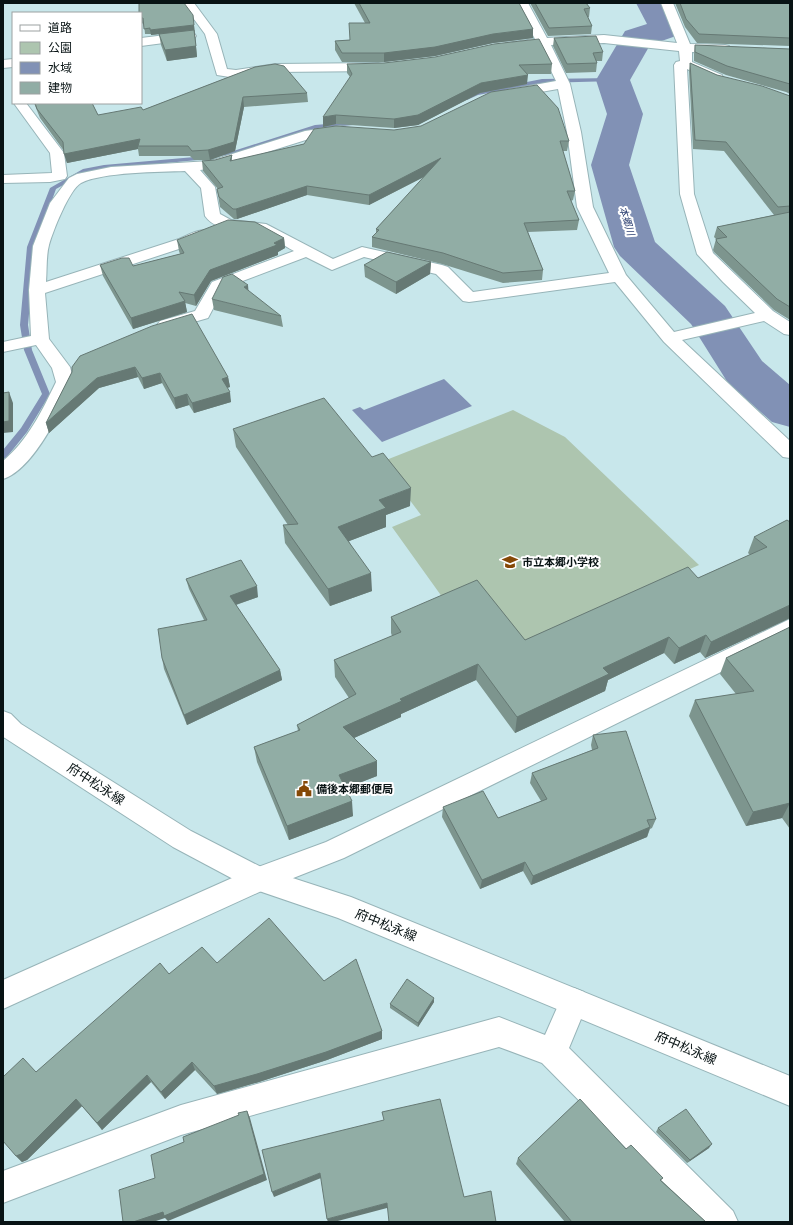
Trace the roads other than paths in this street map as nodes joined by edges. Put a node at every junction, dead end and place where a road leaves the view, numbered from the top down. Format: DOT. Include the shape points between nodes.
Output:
graph roads {
  1 [pos="188,3"];
  2 [pos="522,3"];
  3 [pos="666,3"];
  4 [pos="211,34"];
  5 [pos="142,42"];
  6 [pos="543,42"];
  7 [pos="500,47"];
  8 [pos="685,48"];
  9 [pos="736,49"];
  10 [pos="686,64"];
  11 [pos="391,66"];
  12 [pos="727,80"];
  13 [pos="564,84"];
  14 [pos="501,95"];
  15 [pos="16,104"];
  16 [pos="358,131"];
  17 [pos="189,167"];
  18 [pos="67,178"];
  19 [pos="3,179"];
  20 [pos="227,224"];
  21 [pos="306,252"];
  22 [pos="619,277"];
  23 [pos="37,290"];
  24 [pos="762,317"];
  25 [pos="790,329"];
  26 [pos="148,331"];
  27 [pos="670,338"];
  28 [pos="40,339"];
  29 [pos="3,347"];
  30 [pos="790,452"];
  31 [pos="3,472"];
  32 [pos="790,628"];
  33 [pos="3,721"];
  34 [pos="259,879"];
  35 [pos="3,995"];
  36 [pos="574,1002"];
  37 [pos="552,1052"];
  38 [pos="790,1091"];
  39 [pos="3,1187"];
  40 [pos="722,1222"];
  1 -- 4 [label="street"];
  2 -- 6 [label="street"];
  3 -- 8 [label="street"];
  4 -- 5 [label="street"];
  4 -- 11 [label="street" via="222,72 236,74 276,68"];
  6 -- 7 [label="street"];
  6 -- 8 [label="street" via="604,39"];
  6 -- 13 [label="street"];
  8 -- 9 [label="street"];
  8 -- 10 [label="street"];
  10 -- 12 [label="street"];
  10 -- 24 [label="street" via="680,65 687,194 705,254"];
  13 -- 14 [label="street"];
  13 -- 22 [label="street" via="585,207"];
  15 -- 18 [label="street" via="57,153"];
  16 -- 17 [label="street" via="336,130 310,134 212,165"];
  17 -- 18 [label="street" via="111,171"];
  17 -- 20 [label="street" via="208,187 213,216"];
  18 -- 19 [label="street"];
  18 -- 23 [label="street" via="41,246"];
  20 -- 21 [label="street" via="262,227"];
  20 -- 23 [label="street" via="185,242"];
  21 -- 22 [label="street" via="332,265 362,252 442,270 469,298"];
  21 -- 26 [label="street" via="218,285 202,314"];
  22 -- 27 [label="street"];
  23 -- 28 [label="street"];
  24 -- 25 [label="street"];
  24 -- 27 [label="street"];
  27 -- 30 [label="street"];
  28 -- 29 [label="street"];
  28 -- 31 [label="street" via="68,364 65,382 47,420 20,457"];
  32 -- 34 [label="street" via="335,850"];
  33 -- 34 [label="street, 府中松永線" via="13,731 182,839"];
  34 -- 35 [label="street"];
  34 -- 36 [label="street, 府中松永線" via="341,906"];
  36 -- 37 [label="street"];
  36 -- 38 [label="street, 府中松永線"];
  37 -- 39 [label="street" via="499,1032 182,1120"];
  37 -- 40 [label="street"];
}
